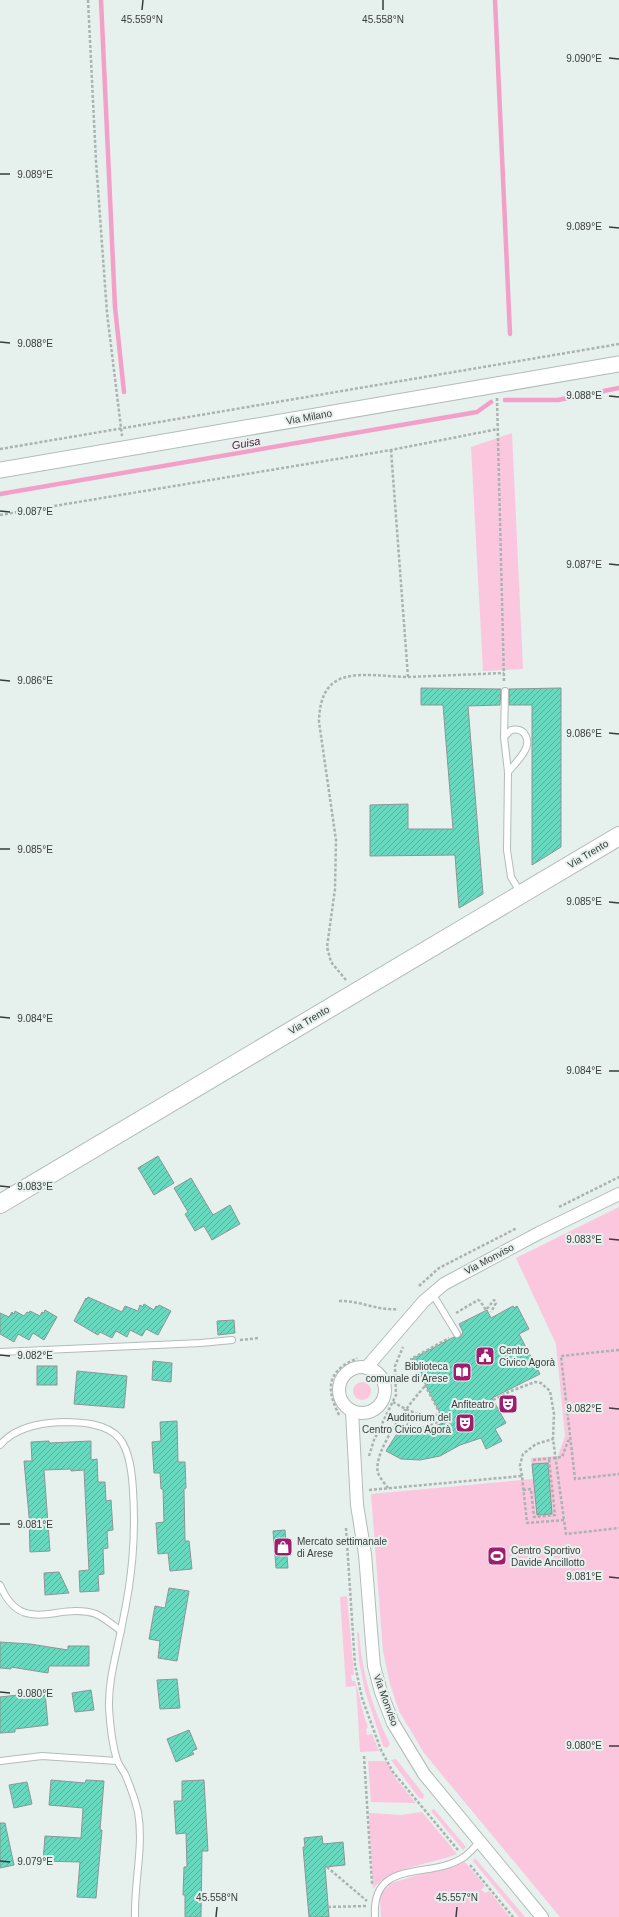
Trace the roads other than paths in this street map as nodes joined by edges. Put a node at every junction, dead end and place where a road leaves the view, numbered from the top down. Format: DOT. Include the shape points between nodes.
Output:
graph roads {
  1 [pos="619,364"];
  2 [pos="0,470"];
  3 [pos="505,691"];
  4 [pos="504,737"];
  5 [pos="508,772"];
  6 [pos="619,836"];
  7 [pos="522,894"];
  8 [pos="619,1194"];
  9 [pos="0,1204"];
  10 [pos="432,1293"];
  11 [pos="457,1334"];
  12 [pos="232,1340"];
  13 [pos="0,1352"];
  14 [pos="371,1370"];
  15 [pos="357,1412"];
  16 [pos="0,1445"];
  17 [pos="0,1585"];
  18 [pos="121,1631"];
  19 [pos="0,1761"];
  20 [pos="117,1761"];
  21 [pos="480,1842"];
  22 [pos="135,1917"];
  23 [pos="375,1917"];
  24 [pos="542,1917"];
  1 -- 2 [label="street, Via Milano"];
  3 -- 4 [label="lane"];
  4 -- 5 [label="lane"];
  4 -- 5 [label="lane" via="511,730 523,731 527,741 524,753"];
  5 -- 7 [label="lane" via="507,850 511,877"];
  6 -- 7 [label="main road, Via Trento"];
  7 -- 9 [label="main road, Via Trento"];
  8 -- 10 [label="street, Via Monviso" via="494,1256"];
  10 -- 11 [label="lane"];
  10 -- 14 [label="street, Via Monviso" via="379,1352"];
  12 -- 13 [label="lane"];
  14 -- 15 [label="street" via="384,1383 384,1398 376,1409"];
  14 -- 15 [label="street" via="355,1368 340,1384 343,1402"];
  15 -- 21 [label="street, Via Monviso" via="352,1434 357,1505 365,1554 374,1666 381,1692 407,1749 424,1774"];
  16 -- 18 [label="lane" via="16,1432 53,1422 94,1424 120,1439 127,1453 132,1479 135,1522 134,1559"];
  17 -- 18 [label="lane" via="5,1598 26,1614 42,1616 78,1611 96,1614"];
  18 -- 20 [label="lane" via="109,1706 110,1727"];
  19 -- 20 [label="lane" via="42,1756"];
  20 -- 22 [label="lane" via="129,1784 139,1820"];
  21 -- 23 [label="lane" via="464,1857 444,1865 388,1879 376,1895"];
  21 -- 24 [label="street, Via Monviso"];
}
